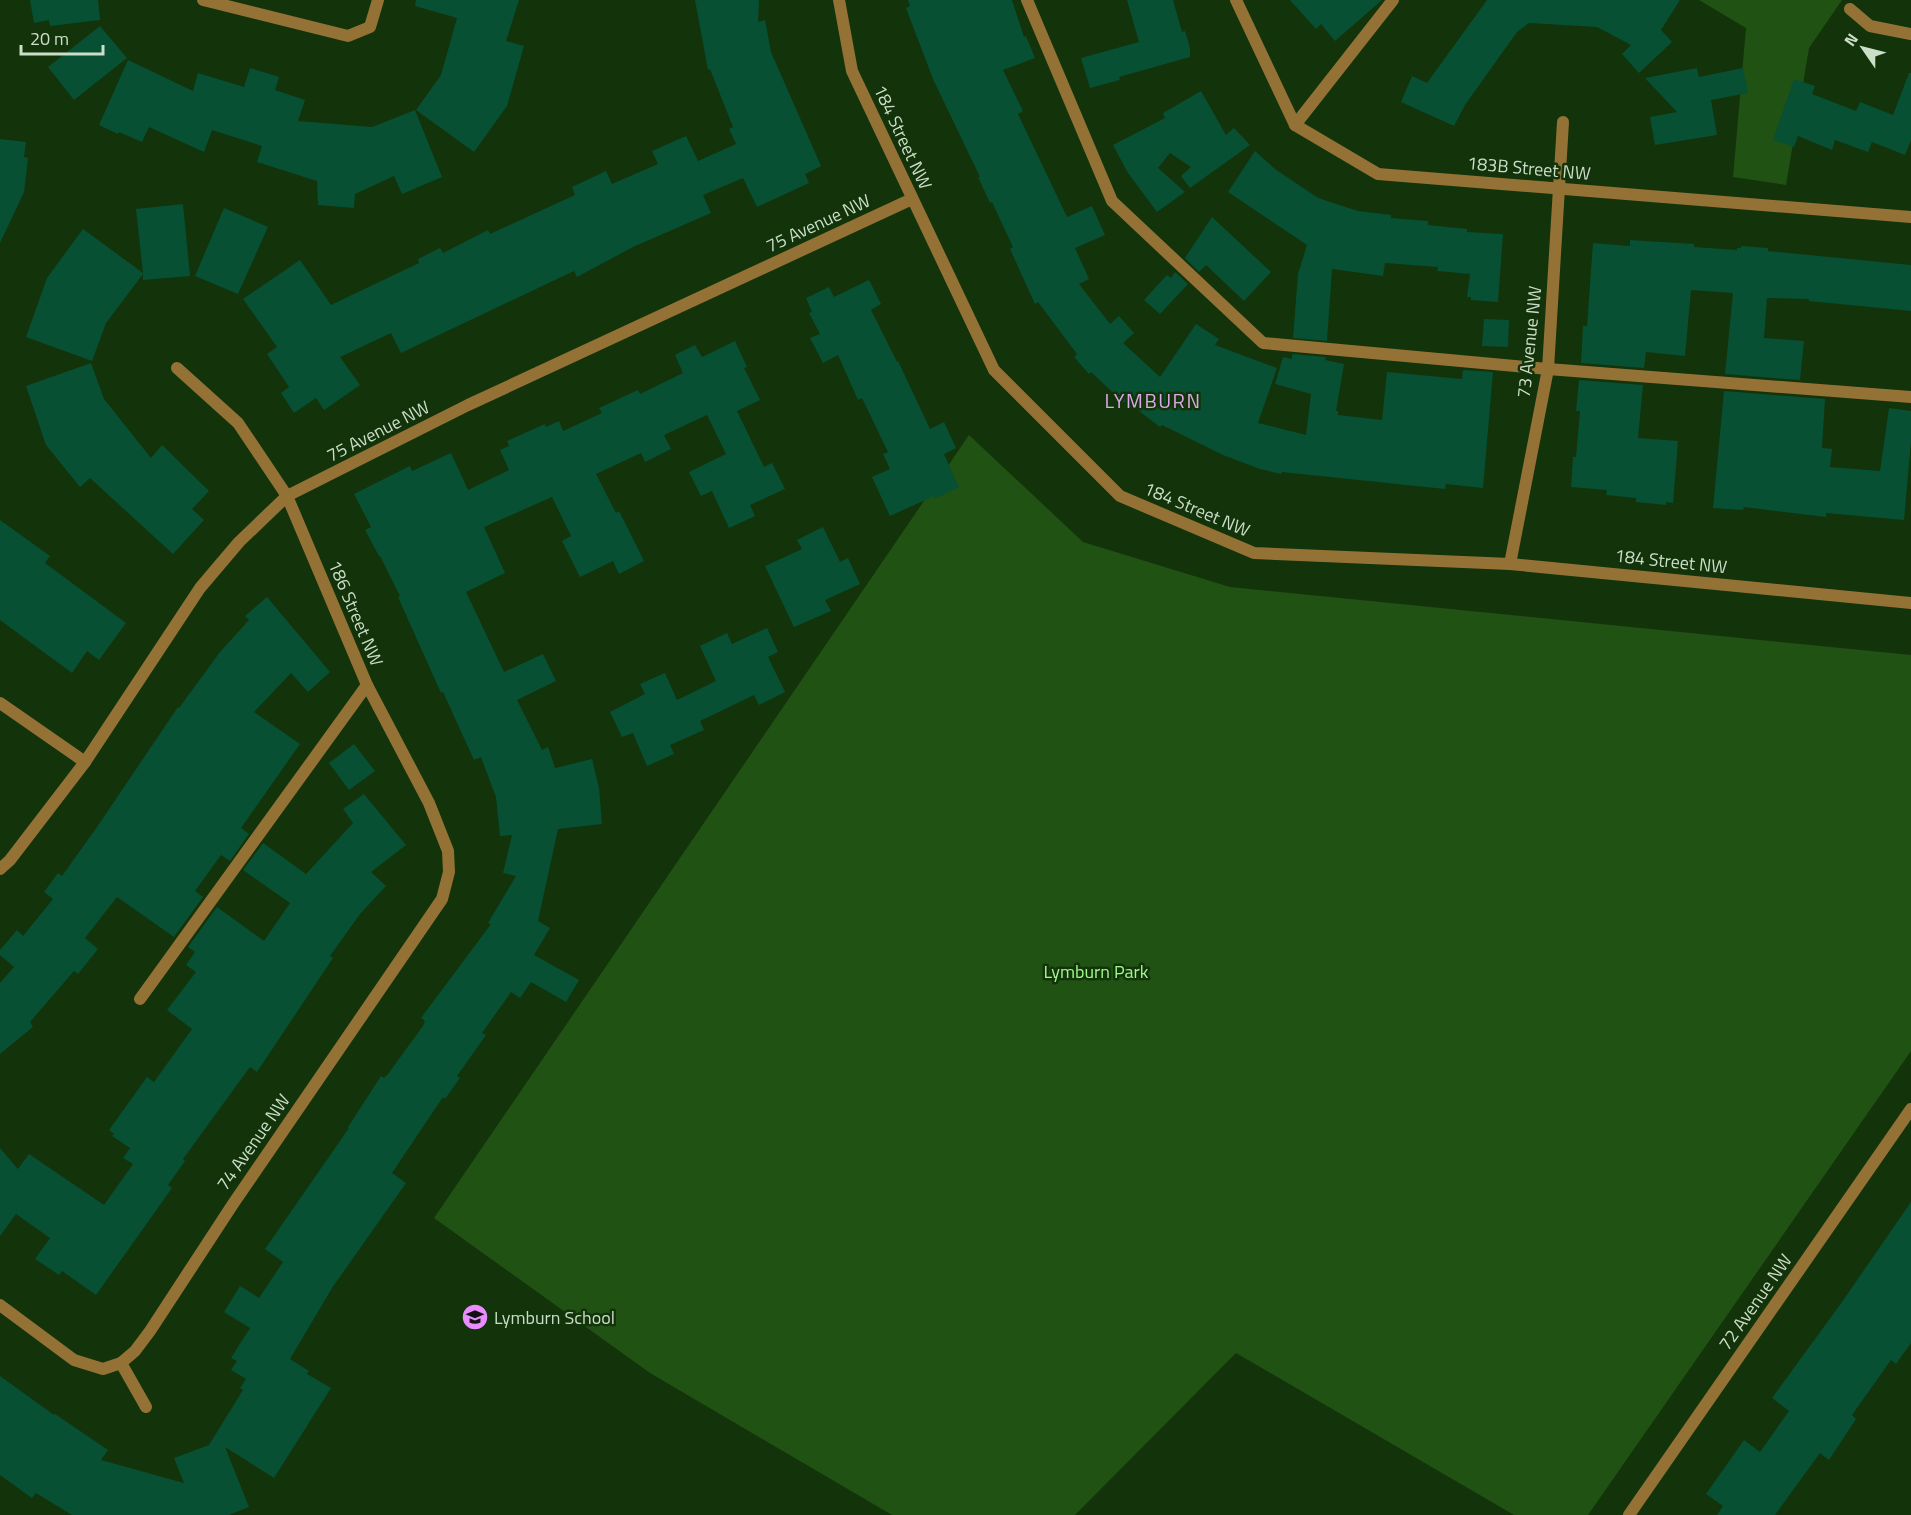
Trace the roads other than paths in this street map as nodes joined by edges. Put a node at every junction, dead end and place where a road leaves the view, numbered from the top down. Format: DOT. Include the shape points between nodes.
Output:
graph roads {
  1 [pos="203,0"];
  2 [pos="378,0"];
  3 [pos="839,0"];
  4 [pos="1027,0"];
  5 [pos="1236,0"];
  6 [pos="1393,0"];
  7 [pos="1851,9"];
  8 [pos="1911,34"];
  9 [pos="1563,122"];
  10 [pos="1295,125"];
  11 [pos="1560,188"];
  12 [pos="912,199"];
  13 [pos="1911,217"];
  14 [pos="177,368"];
  15 [pos="1548,369"];
  16 [pos="1911,397"];
  17 [pos="287,496"];
  18 [pos="1510,564"];
  19 [pos="1911,603"];
  20 [pos="367,685"];
  21 [pos="0,703"];
  22 [pos="85,762"];
  23 [pos="0,868"];
  24 [pos="442,899"];
  25 [pos="140,999"];
  26 [pos="1911,1109"];
  27 [pos="0,1305"];
  28 [pos="121,1363"];
  29 [pos="146,1407"];
  30 [pos="1629,1515"];
  1 -- 2 [label="street" via="348,36 370,27"];
  3 -- 12 [label="street, 184 Street NW" via="852,71"];
  4 -- 15 [label="street" via="1112,201 1263,344"];
  5 -- 10 [label="street"];
  6 -- 10 [label="street"];
  7 -- 8 [label="street" via="1870,26"];
  9 -- 11 [label="street, 73 Avenue NW"];
  10 -- 11 [label="street, 183B Street NW" via="1377,174"];
  11 -- 13 [label="street, 183B Street NW"];
  11 -- 15 [label="street, 73 Avenue NW"];
  12 -- 17 [label="street, 75 Avenue NW" via="468,405"];
  12 -- 18 [label="street, 184 Street NW" via="994,370 1119,496 1254,553"];
  14 -- 17 [label="street, 186 Street NW" via="238,423"];
  15 -- 16 [label="street"];
  15 -- 18 [label="street, 73 Avenue NW"];
  17 -- 20 [label="street, 186 Street NW"];
  17 -- 22 [label="street, 75 Avenue NW" via="239,542 200,588"];
  18 -- 19 [label="street, 184 Street NW"];
  20 -- 24 [label="street, 186 Street NW" via="429,803 447,851 449,872"];
  20 -- 25 [label="street"];
  21 -- 22 [label="street"];
  22 -- 23 [label="street, 75 Avenue NW"];
  24 -- 28 [label="street, 74 Avenue NW" via="232,1204 150,1331"];
  26 -- 30 [label="street, 72 Avenue NW"];
  27 -- 28 [label="street" via="74,1360 103,1369"];
  28 -- 29 [label="street"];
}
